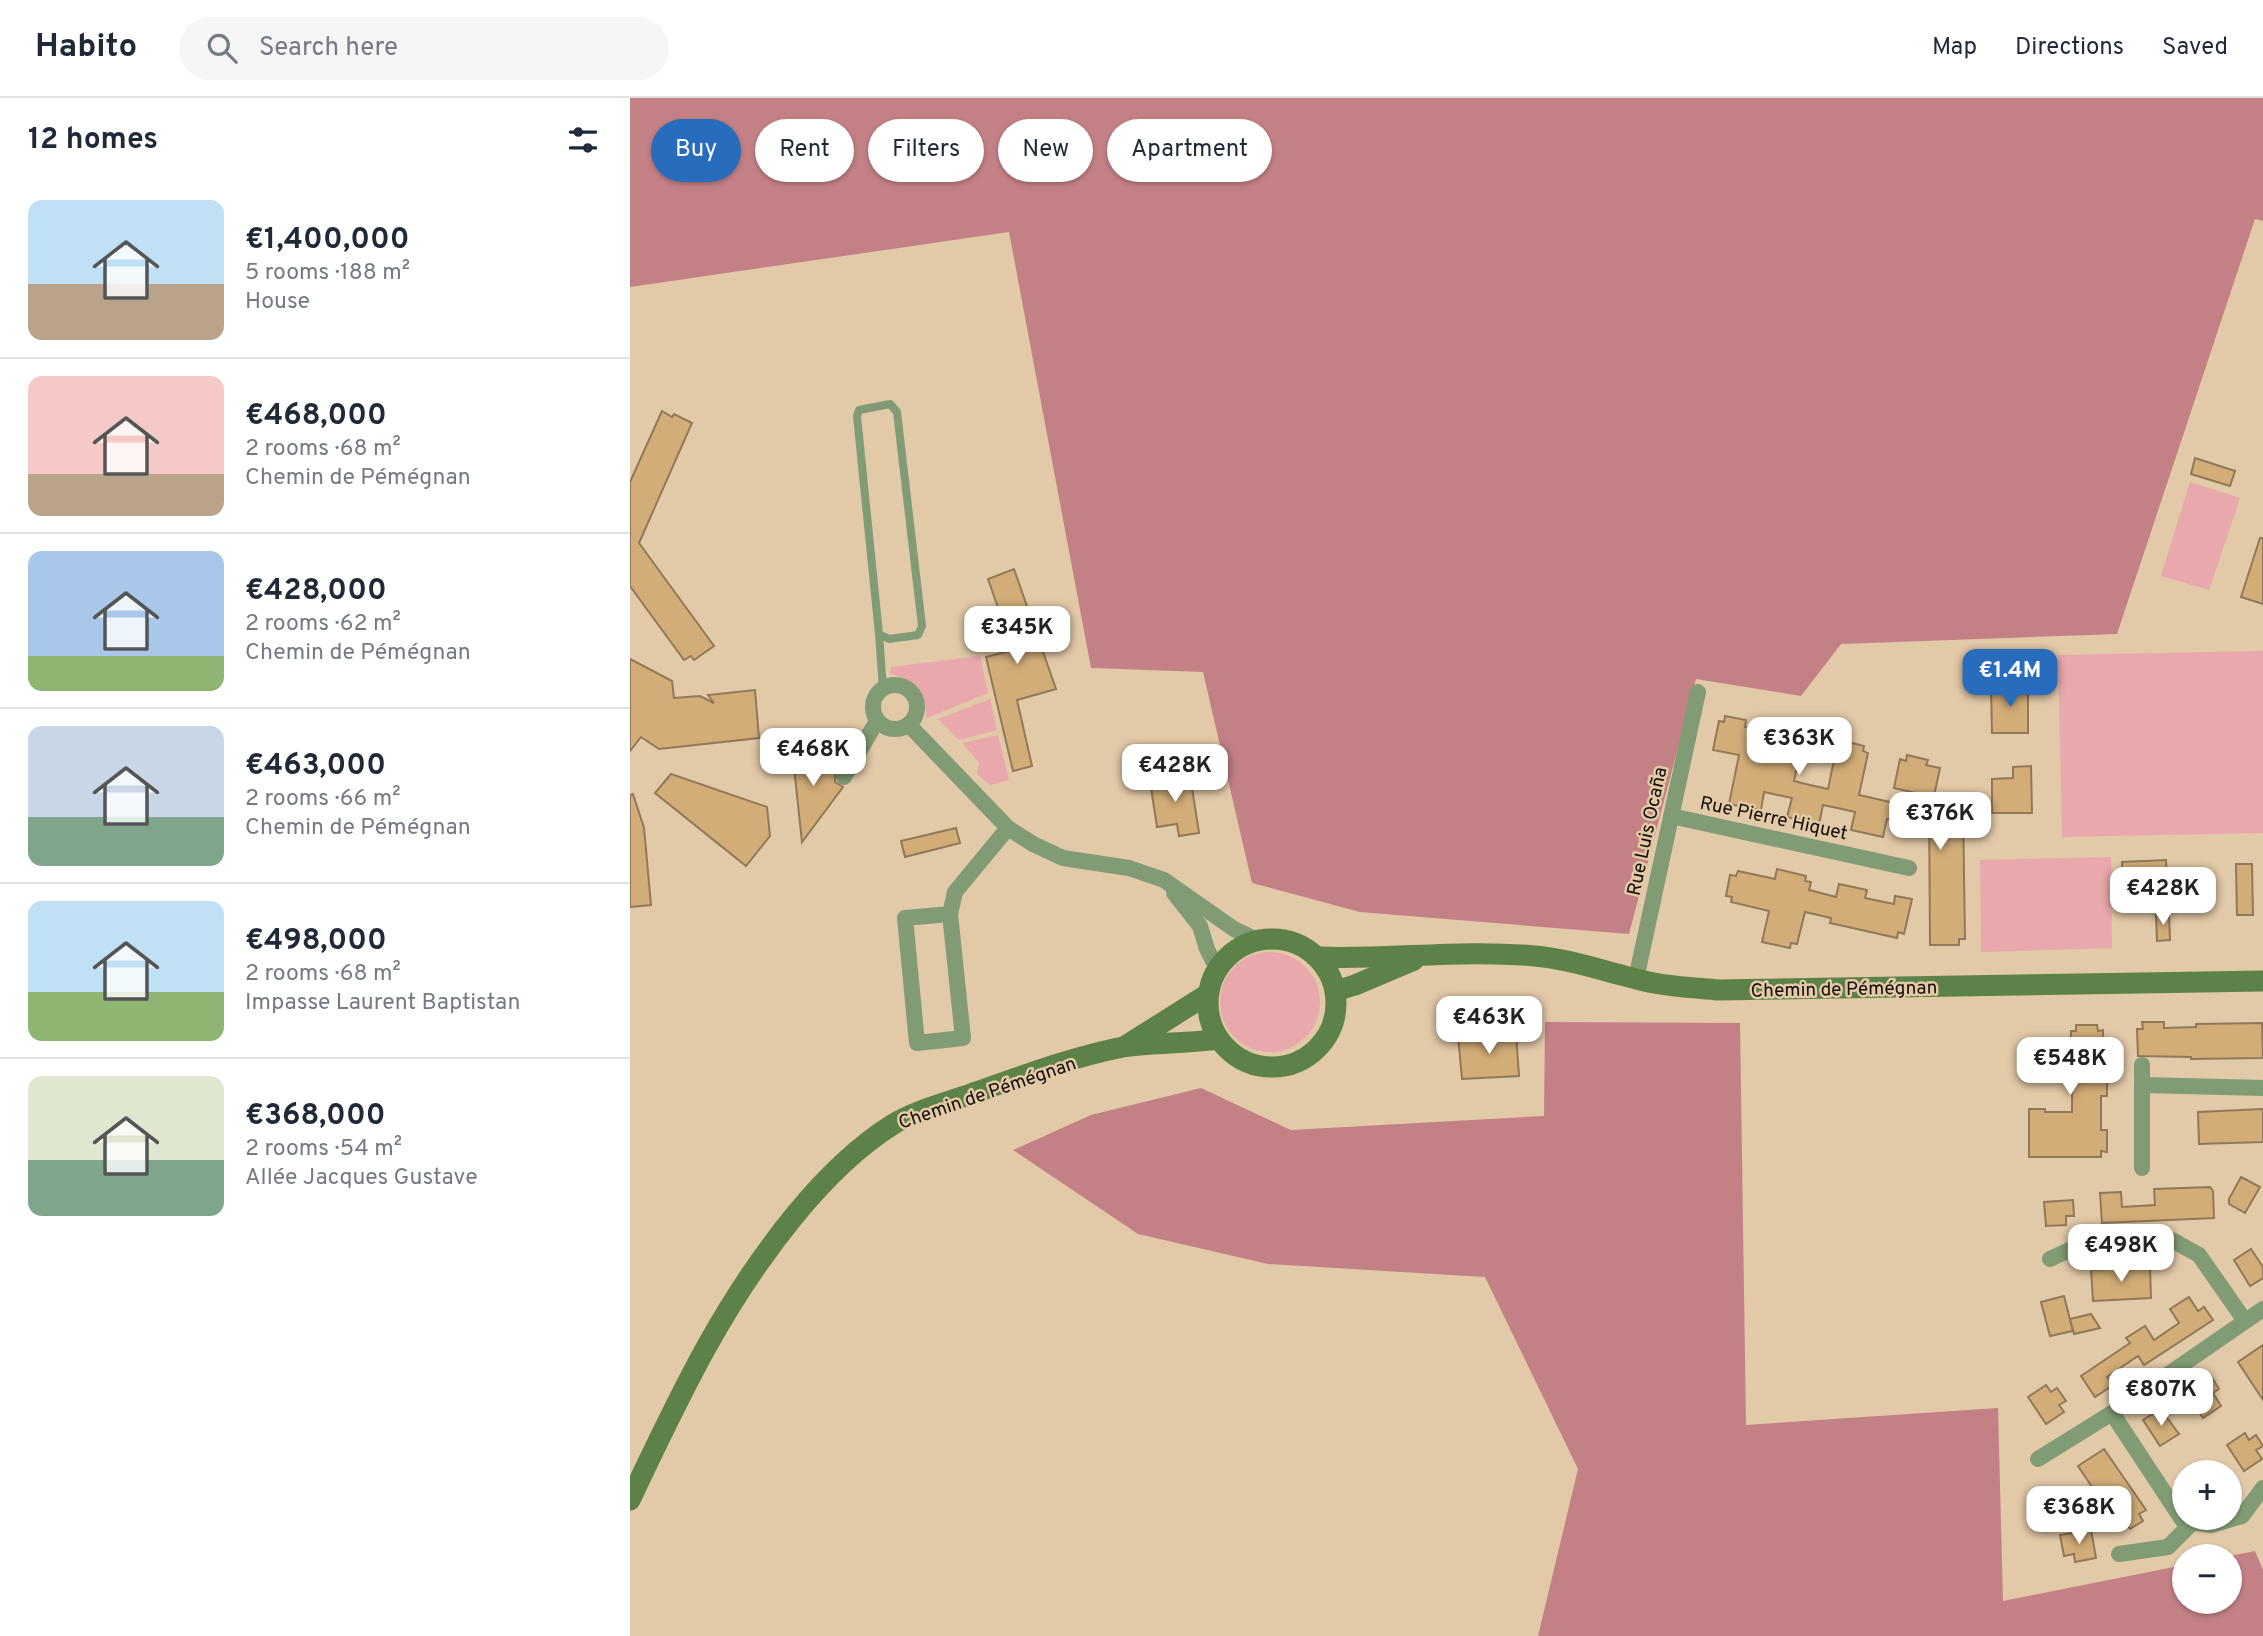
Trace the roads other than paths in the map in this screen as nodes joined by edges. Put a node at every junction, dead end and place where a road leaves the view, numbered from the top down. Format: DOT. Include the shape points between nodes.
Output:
graph roads {
  1 [pos="879,634"];
  2 [pos="883,688"];
  3 [pos="1698,692"];
  4 [pos="877,720"];
  5 [pos="909,725"];
  6 [pos="844,777"];
  7 [pos="1671,817"];
  8 [pos="1008,828"];
  9 [pos="1909,867"];
  10 [pos="1164,880"];
  11 [pos="950,914"];
  12 [pos="1259,941"];
  13 [pos="1429,954"];
  14 [pos="1317,957"];
  15 [pos="1217,969"];
  16 [pos="1636,979"];
  17 [pos="2263,981"];
  18 [pos="1335,991"];
  19 [pos="1208,994"];
  20 [pos="1218,1039"];
  21 [pos="1124,1047"];
  22 [pos="2142,1065"];
  23 [pos="2142,1085"];
  24 [pos="2263,1088"];
  25 [pos="2142,1168"];
  26 [pos="2050,1259"];
  27 [pos="2263,1308"];
  28 [pos="2245,1321"];
  29 [pos="2112,1413"];
  30 [pos="2038,1459"];
  31 [pos="2263,1488"];
  32 [pos="630,1500"];
  33 [pos="2172,1504"];
  34 [pos="2242,1516"];
  35 [pos="2185,1530"];
  36 [pos="2119,1554"];
  1 -- 1 [label="lane" via="890,639 918,635 922,626 897,412 890,404 859,410 857,416"];
  1 -- 2 [label="lane"];
  2 -- 4 [label="street" via="874,700"];
  2 -- 5 [label="street" via="905,687 915,698 917,712"];
  3 -- 7 [label="street, Rue Luis Ocaña"];
  4 -- 5 [label="street" via="889,729"];
  4 -- 6 [label="street"];
  5 -- 8 [label="street"];
  7 -- 9 [label="street, Rue Pierre Hiquet"];
  7 -- 16 [label="street, Rue Luis Ocaña"];
  8 -- 10 [label="street" via="1063,858 1129,868"];
  8 -- 11 [label="street" via="955,892"];
  10 -- 12 [label="street"];
  10 -- 15 [label="street" via="1200,926"];
  11 -- 11 [label="street" via="963,1038 917,1043 905,918"];
  12 -- 14 [label="street" via="1300,945"];
  12 -- 15 [label="street" via="1235,951"];
  13 -- 14 [label="street, Chemin de Pémégnan"];
  13 -- 16 [label="street, Chemin de Pémégnan" via="1538,956"];
  13 -- 18 [label="street, Chemin de Pémégnan"];
  14 -- 18 [label="street"];
  15 -- 19 [label="street"];
  16 -- 17 [label="street, Chemin de Pémégnan" via="1718,990"];
  18 -- 20 [label="street" via="1331,1029 1306,1058 1283,1067 1259,1066 1236,1056"];
  19 -- 20 [label="street" via="1209,1018"];
  19 -- 21 [label="street, Chemin de Pémégnan"];
  20 -- 21 [label="street, Chemin de Pémégnan"];
  21 -- 32 [label="street, Chemin de Pémégnan" via="947,1102 894,1124 853,1152 766,1250 736,1293 697,1361"];
  22 -- 23 [label="street"];
  23 -- 24 [label="street"];
  23 -- 25 [label="street"];
  26 -- 28 [label="street" via="2078,1246 2172,1240 2199,1255"];
  27 -- 28 [label="street"];
  28 -- 29 [label="street"];
  29 -- 30 [label="street"];
  29 -- 33 [label="street"];
  31 -- 34 [label="street"];
  35 -- 36 [label="street" via="2168,1547"];
}
